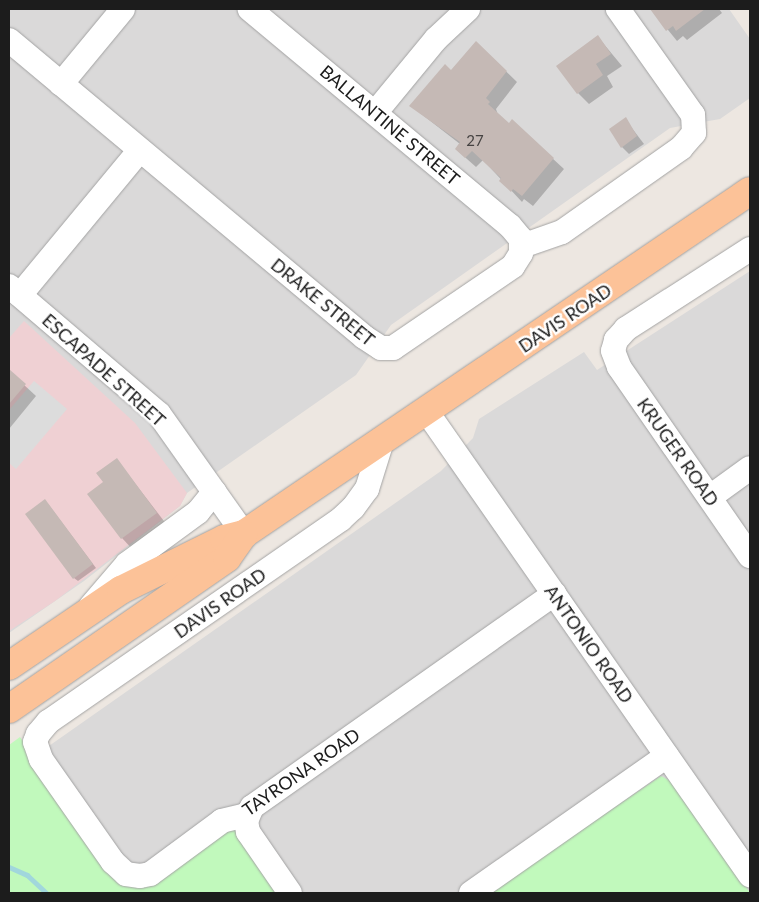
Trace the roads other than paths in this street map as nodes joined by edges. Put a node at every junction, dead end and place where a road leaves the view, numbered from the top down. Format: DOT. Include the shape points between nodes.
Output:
graph roads {
  1 [pos="123,9"];
  2 [pos="250,9"];
  3 [pos="468,9"];
  4 [pos="618,9"];
  5 [pos="9,40"];
  6 [pos="61,84"];
  7 [pos="375,113"];
  8 [pos="140,150"];
  9 [pos="750,191"];
  10 [pos="522,246"];
  11 [pos="750,249"];
  12 [pos="14,291"];
  13 [pos="428,412"];
  14 [pos="381,444"];
  15 [pos="750,468"];
  16 [pos="214,492"];
  17 [pos="710,497"];
  18 [pos="244,534"];
  19 [pos="750,556"];
  20 [pos="554,594"];
  21 [pos="88,610"];
  22 [pos="9,666"];
  23 [pos="9,709"];
  24 [pos="35,742"];
  25 [pos="667,756"];
  26 [pos="247,815"];
  27 [pos="750,875"];
  28 [pos="290,893"];
  29 [pos="471,893"];
  1 -- 6 [label="street"];
  2 -- 7 [label="street, BALLANTINE STREET"];
  3 -- 7 [label="street" via="436,39"];
  4 -- 10 [label="street" via="687,107 695,126 691,139 562,232"];
  5 -- 6 [label="street, DRAKE STREET"];
  6 -- 8 [label="street, DRAKE STREET"];
  7 -- 10 [label="street, BALLANTINE STREET" via="510,226 518,234"];
  8 -- 10 [label="street, DRAKE STREET" via="381,348 398,346 513,266 520,258"];
  8 -- 12 [label="street"];
  9 -- 13 [label="main road, DAVIS ROAD"];
  11 -- 17 [label="street, KRUGER ROAD" via="631,325 614,345 619,367"];
  12 -- 16 [label="street, ESCAPADE STREET" via="158,414"];
  13 -- 14 [label="main road, DAVIS ROAD"];
  13 -- 20 [label="street, ANTONIO ROAD"];
  14 -- 18 [label="main road, DAVIS ROAD"];
  14 -- 24 [label="street, DAVIS ROAD" via="366,489 353,508 48,722"];
  15 -- 17 [label="street"];
  16 -- 18 [label="street, ESCAPADE STREET"];
  16 -- 21 [label="street" via="198,512 127,564"];
  17 -- 19 [label="street, KRUGER ROAD"];
  18 -- 21 [label="main road, DAVIS ROAD" via="224,539"];
  18 -- 23 [label="main road, DAVIS ROAD" via="227,558"];
  20 -- 25 [label="street, ANTONIO ROAD"];
  20 -- 26 [label="street, TAYRONA ROAD" via="257,802"];
  21 -- 22 [label="main road, DAVIS ROAD"];
  24 -- 26 [label="street, TAYRONA ROAD" via="41,759 113,862 126,874 150,874 222,822"];
  25 -- 27 [label="street, ANTONIO ROAD"];
  25 -- 29 [label="street"];
  26 -- 28 [label="street" via="248,832"];
}
